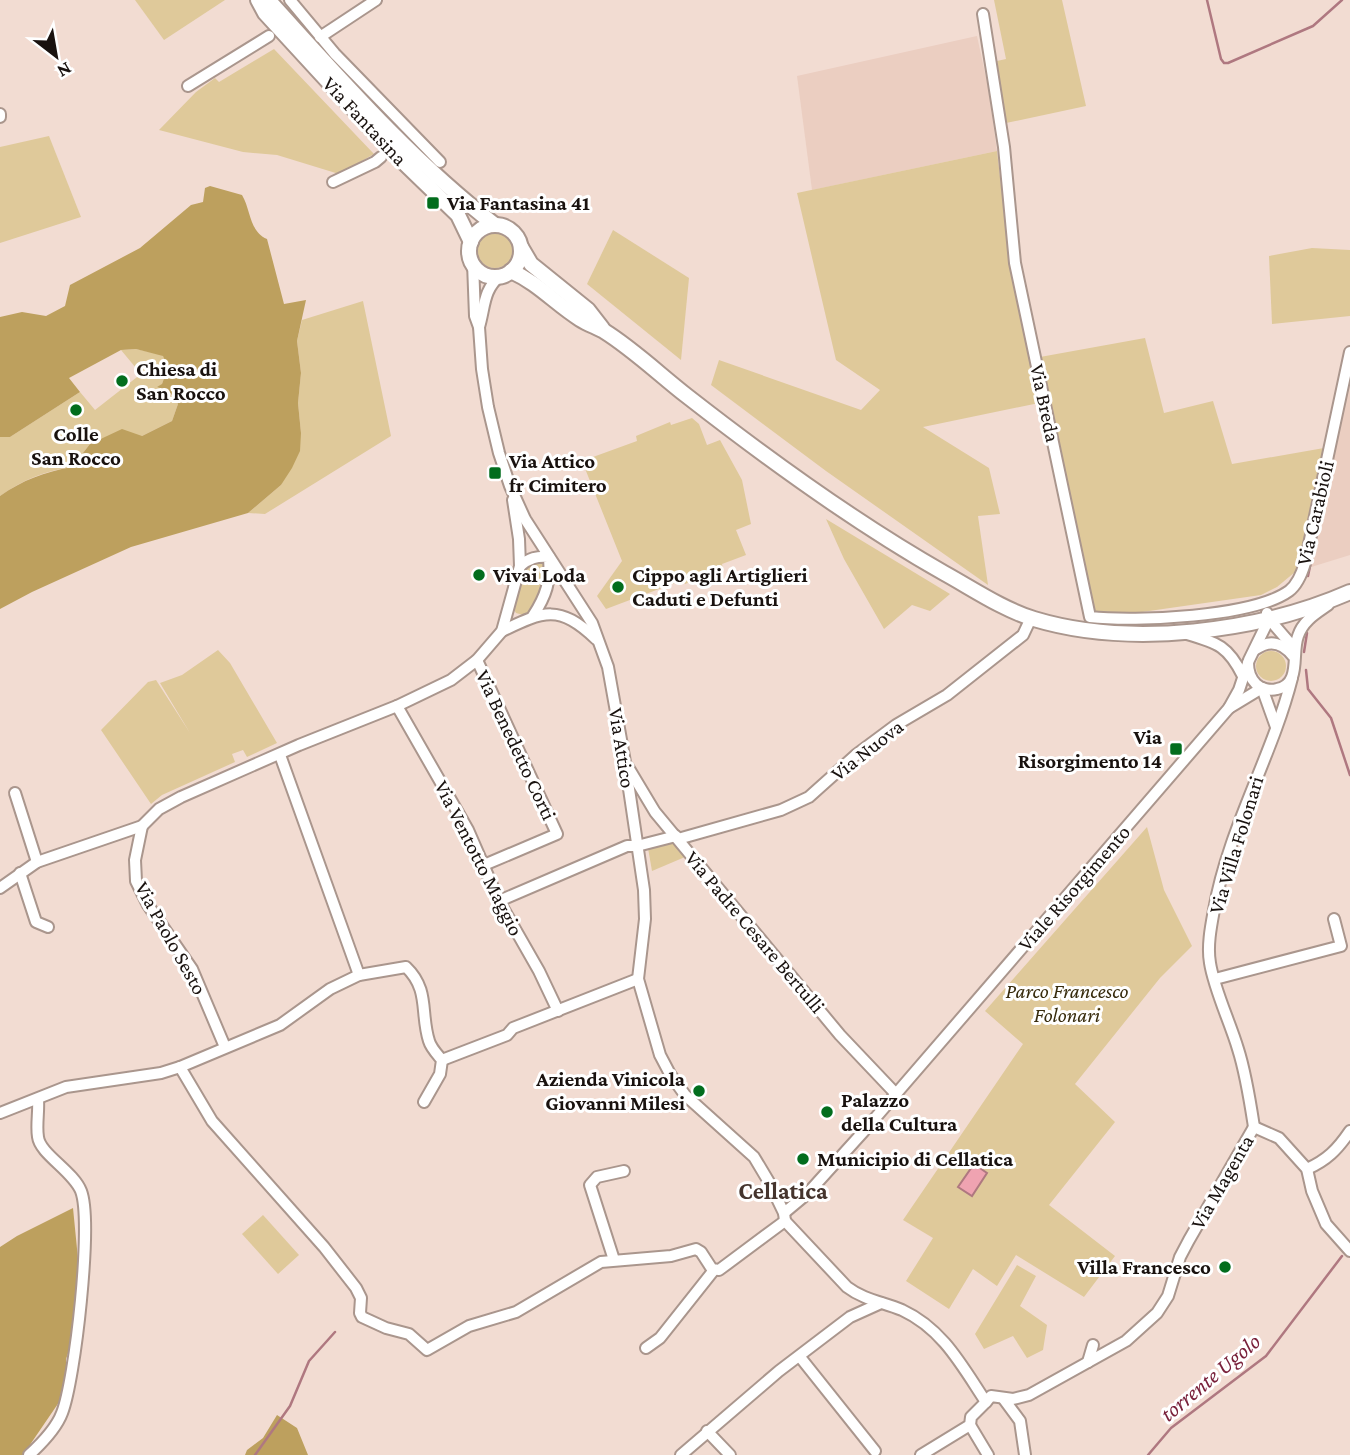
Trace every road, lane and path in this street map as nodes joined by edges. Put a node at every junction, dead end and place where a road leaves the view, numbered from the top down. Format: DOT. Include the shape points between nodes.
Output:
graph roads {
  1 [pos="258,0"];
  2 [pos="265,0"];
  3 [pos="290,0"];
  4 [pos="376,0"];
  5 [pos="983,14"];
  6 [pos="268,36"];
  7 [pos="320,37"];
  8 [pos="188,86"];
  9 [pos="381,157"];
  10 [pos="440,162"];
  11 [pos="333,182"];
  12 [pos="495,225"];
  13 [pos="471,242"];
  14 [pos="521,247"];
  15 [pos="473,263"];
  16 [pos="505,273"];
  17 [pos="479,327"];
  18 [pos="605,331"];
  19 [pos="1350,352"];
  20 [pos="510,486"];
  21 [pos="549,557"];
  22 [pos="520,566"];
  23 [pos="1291,590"];
  24 [pos="1347,594"];
  25 [pos="1264,604"];
  26 [pos="533,616"];
  27 [pos="1031,618"];
  28 [pos="1269,619"];
  29 [pos="502,631"];
  30 [pos="1178,631"];
  31 [pos="601,643"];
  32 [pos="1295,649"];
  33 [pos="1251,656"];
  34 [pos="477,660"];
  35 [pos="1295,663"];
  36 [pos="1243,676"];
  37 [pos="1292,678"];
  38 [pos="1262,688"];
  39 [pos="397,706"];
  40 [pos="1229,708"];
  41 [pos="1276,727"];
  42 [pos="280,755"];
  43 [pos="625,762"];
  44 [pos="15,793"];
  45 [pos="651,807"];
  46 [pos="632,811"];
  47 [pos="142,825"];
  48 [pos="677,837"];
  49 [pos="637,846"];
  50 [pos="37,862"];
  51 [pos="484,864"];
  52 [pos="20,873"];
  53 [pos="0,888"];
  54 [pos="499,901"];
  55 [pos="1334,919"];
  56 [pos="48,927"];
  57 [pos="359,975"];
  58 [pos="639,979"];
  59 [pos="1215,979"];
  60 [pos="558,1011"];
  61 [pos="225,1047"];
  62 [pos="442,1060"];
  63 [pos="180,1067"];
  64 [pos="896,1094"];
  65 [pos="38,1100"];
  66 [pos="424,1102"];
  67 [pos="0,1112"];
  68 [pos="1254,1127"];
  69 [pos="1350,1131"];
  70 [pos="1307,1169"];
  71 [pos="624,1171"];
  72 [pos="783,1220"];
  73 [pos="1350,1251"];
  74 [pos="614,1260"];
  75 [pos="714,1270"];
  76 [pos="858,1295"];
  77 [pos="881,1303"];
  78 [pos="850,1317"];
  79 [pos="1093,1345"];
  80 [pos="647,1351"];
  81 [pos="800,1357"];
  82 [pos="1088,1362"];
  83 [pos="1003,1398"];
  84 [pos="988,1399"];
  85 [pos="971,1421"];
  86 [pos="707,1431"];
  87 [pos="875,1451"];
  88 [pos="29,1455"];
  89 [pos="681,1455"];
  90 [pos="730,1455"];
  91 [pos="921,1455"];
  92 [pos="988,1455"];
  93 [pos="1025,1455"];
  1 -- 13 [label="street, Via Fantasina" via="396,155 458,215"];
  2 -- 12 [label="street, Via Fantasina" via="441,181"];
  3 -- 7 [label="street"];
  4 -- 7 [label="street"];
  5 -- 25 [label="street, Via Breda" via="1004,146 1015,263 1090,617 1141,619"];
  6 -- 8 [label="street"];
  7 -- 10 [label="street"];
  9 -- 11 [label="street"];
  12 -- 13 [label="street" via="475,234"];
  12 -- 14 [label="street" via="517,235"];
  13 -- 15 [label="street"];
  14 -- 16 [label="street" via="518,263"];
  14 -- 18 [label="street" via="531,264 588,310"];
  15 -- 16 [label="street" via="488,275"];
  15 -- 17 [label="street, Via Attico"];
  16 -- 17 [label="street, Via Attico" via="490,284"];
  16 -- 18 [label="street" via="533,282 580,319"];
  17 -- 20 [label="street, Via Attico" via="488,407"];
  18 -- 27 [label="street" via="848,514 988,598"];
  19 -- 23 [label="street, Via Carabioli" via="1305,563"];
  20 -- 21 [label="street, Via Attico"];
  20 -- 22 [label="street"];
  21 -- 22 [label="street" via="539,556"];
  21 -- 26 [label="street" via="546,595"];
  21 -- 31 [label="street, Via Attico"];
  22 -- 29 [label="street"];
  23 -- 25 [label="street, Via Breda"];
  24 -- 28 [label="street"];
  24 -- 32 [label="street" via="1310,618"];
  25 -- 28 [label="street"];
  26 -- 29 [label="street"];
  26 -- 31 [label="street" via="564,616"];
  27 -- 30 [label="street" via="1080,630"];
  27 -- 48 [label="street, Via Nuova" via="1023,635 947,695 857,754 809,797 781,810"];
  28 -- 30 [label="street"];
  28 -- 32 [label="street"];
  28 -- 33 [label="street, Viale Risorgimento"];
  29 -- 34 [label="street"];
  30 -- 36 [label="street" via="1223,646"];
  31 -- 43 [label="street, Via Attico"];
  32 -- 35 [label="street"];
  33 -- 35 [label="street" via="1267,643 1282,645"];
  33 -- 36 [label="street, Viale Risorgimento"];
  33 -- 38 [label="street" via="1251,677"];
  34 -- 39 [label="street" via="451,680"];
  34 -- 51 [label="street, Via Benedetto Corti" via="557,834"];
  35 -- 37 [label="street"];
  36 -- 40 [label="street, Viale Risorgimento"];
  37 -- 38 [label="street, Viale Risorgimento" via="1283,687"];
  37 -- 41 [label="street, Via Villa Folonari"];
  38 -- 40 [label="street, Viale Risorgimento"];
  38 -- 41 [label="street"];
  39 -- 42 [label="street"];
  39 -- 51 [label="street, Via Ventotto Maggio"];
  40 -- 64 [label="street, Viale Risorgimento"];
  41 -- 59 [label="street, Via Villa Folonari" via="1217,892 1209,940"];
  42 -- 47 [label="street" via="181,797"];
  42 -- 57 [label="street"];
  43 -- 45 [label="street, Via Padre Cesare Bertulli"];
  43 -- 46 [label="street, Via Attico"];
  44 -- 50 [label="street"];
  45 -- 46 [label="street"];
  45 -- 48 [label="street, Via Padre Cesare Bertulli"];
  46 -- 49 [label="street, Via Attico"];
  47 -- 50 [label="street"];
  47 -- 61 [label="street, Via Paolo Sesto" via="136,881 192,969"];
  48 -- 49 [label="street, Via Nuova"];
  48 -- 64 [label="street, Via Padre Cesare Bertulli" via="834,1027"];
  49 -- 54 [label="street, Via Nuova" via="627,846"];
  49 -- 58 [label="street, Via Attico" via="645,919"];
  50 -- 52 [label="street"];
  51 -- 54 [label="street, Via Ventotto Maggio"];
  52 -- 53 [label="street"];
  52 -- 56 [label="street" via="36,922"];
  54 -- 60 [label="street, Via Ventotto Maggio"];
  55 -- 59 [label="street" via="1341,946"];
  57 -- 61 [label="street" via="330,989 280,1025"];
  57 -- 62 [label="street" via="405,967 415,976 421,987 429,1043"];
  58 -- 60 [label="street"];
  58 -- 72 [label="street, Via Attico" via="660,1055 670,1074 685,1095 754,1157"];
  59 -- 68 [label="street, Via Villa Folonari" via="1240,1052"];
  60 -- 62 [label="street"];
  61 -- 63 [label="street"];
  62 -- 66 [label="street" via="440,1074"];
  63 -- 65 [label="street" via="66,1087"];
  63 -- 74 [label="street" via="212,1121 356,1289 362,1317 409,1334 429,1350 469,1326 516,1312 590,1267"];
  64 -- 72 [label="street, Viale Risorgimento"];
  65 -- 67 [label="street"];
  65 -- 88 [label="street" via="38,1138 80,1189 86,1222 77,1335 62,1415"];
  68 -- 70 [label="street" via="1279,1138"];
  68 -- 82 [label="street, Via Magenta" via="1188,1240 1157,1313 1126,1341"];
  69 -- 70 [label="street" via="1336,1152"];
  70 -- 73 [label="street" via="1325,1224"];
  71 -- 74 [label="street" via="597,1177 590,1185"];
  72 -- 75 [label="street, Viale Risorgimento"];
  72 -- 76 [label="street, Via Attico"];
  74 -- 75 [label="street" via="659,1258 696,1249"];
  75 -- 80 [label="street, Viale Risorgimento"];
  76 -- 77 [label="street"];
  76 -- 78 [label="street"];
  77 -- 78 [label="street"];
  77 -- 84 [label="street" via="926,1324 945,1341"];
  78 -- 81 [label="street"];
  79 -- 82 [label="street"];
  81 -- 86 [label="street"];
  81 -- 87 [label="street"];
  82 -- 83 [label="street, Via Magenta" via="1029,1395"];
  83 -- 84 [label="street"];
  83 -- 93 [label="street" via="1020,1421"];
  84 -- 85 [label="street"];
  85 -- 91 [label="street"];
  85 -- 92 [label="street"];
  86 -- 89 [label="street"];
  86 -- 90 [label="street"];
}
